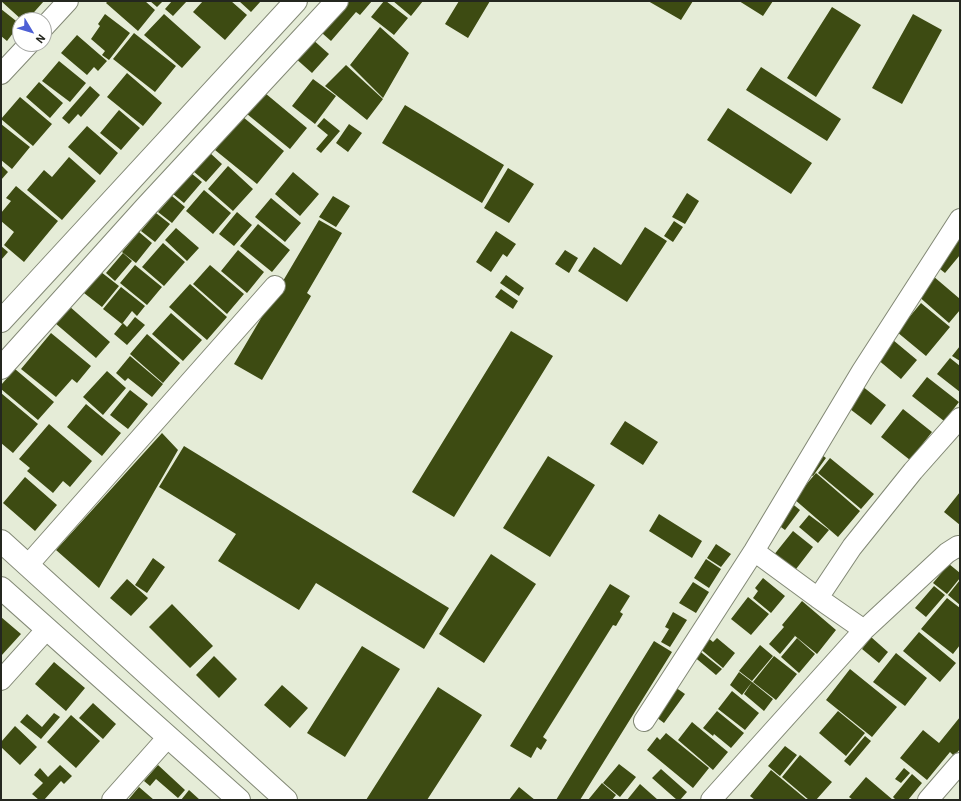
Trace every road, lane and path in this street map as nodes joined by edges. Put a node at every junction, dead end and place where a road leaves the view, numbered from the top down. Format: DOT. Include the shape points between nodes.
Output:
graph roads {
  1 [pos="68,1"];
  2 [pos="296,1"];
  3 [pos="337,1"];
  4 [pos="52,18"];
  5 [pos="22,52"];
  6 [pos="1,74"];
  7 [pos="960,219"];
  8 [pos="275,286"];
  9 [pos="1,321"];
  10 [pos="1,368"];
  11 [pos="960,418"];
  12 [pos="1,541"];
  13 [pos="960,548"];
  14 [pos="754,551"];
  15 [pos="28,565"];
  16 [pos="1,588"];
  17 [pos="818,598"];
  18 [pos="46,630"];
  19 [pos="864,630"];
  20 [pos="1,680"];
  21 [pos="644,722"];
  22 [pos="168,738"];
  23 [pos="960,763"];
  24 [pos="112,800"];
  25 [pos="239,800"];
  26 [pos="286,800"];
  27 [pos="711,800"];
  28 [pos="928,800"];
  1 -- 4 [label="street"];
  2 -- 9 [label="main road"];
  3 -- 10 [label="main road"];
  5 -- 6 [label="street"];
  7 -- 14 [label="street" via="862,371"];
  8 -- 15 [label="street"];
  11 -- 17 [label="street" via="912,471 852,547"];
  12 -- 15 [label="main road"];
  13 -- 19 [label="street" via="958,546 947,552"];
  14 -- 17 [label="street"];
  14 -- 21 [label="street"];
  15 -- 26 [label="main road"];
  16 -- 18 [label="main road"];
  17 -- 19 [label="street"];
  18 -- 20 [label="street"];
  18 -- 22 [label="main road"];
  19 -- 27 [label="street"];
  22 -- 24 [label="street"];
  22 -- 25 [label="main road"];
  23 -- 28 [label="street"];
}
